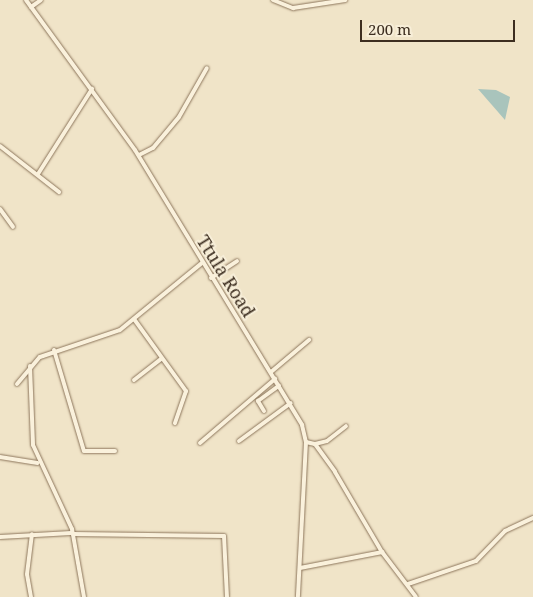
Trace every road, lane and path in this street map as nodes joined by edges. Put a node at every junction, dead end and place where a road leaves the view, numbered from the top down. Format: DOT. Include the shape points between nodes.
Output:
graph roads {
  1 [pos="26,0"];
  2 [pos="41,0"];
  3 [pos="273,0"];
  4 [pos="345,0"];
  5 [pos="31,6"];
  6 [pos="207,68"];
  7 [pos="92,89"];
  8 [pos="0,146"];
  9 [pos="138,155"];
  10 [pos="38,174"];
  11 [pos="59,192"];
  12 [pos="0,209"];
  13 [pos="13,227"];
  14 [pos="237,261"];
  15 [pos="202,263"];
  16 [pos="211,278"];
  17 [pos="134,320"];
  18 [pos="309,340"];
  19 [pos="54,350"];
  20 [pos="161,359"];
  21 [pos="30,366"];
  22 [pos="271,372"];
  23 [pos="275,379"];
  24 [pos="134,380"];
  25 [pos="17,384"];
  26 [pos="279,386"];
  27 [pos="291,403"];
  28 [pos="264,411"];
  29 [pos="175,423"];
  30 [pos="346,426"];
  31 [pos="239,441"];
  32 [pos="306,442"];
  33 [pos="200,443"];
  34 [pos="314,444"];
  35 [pos="115,451"];
  36 [pos="0,457"];
  37 [pos="38,463"];
  38 [pos="533,518"];
  39 [pos="72,533"];
  40 [pos="32,534"];
  41 [pos="0,537"];
  42 [pos="382,552"];
  43 [pos="300,568"];
  44 [pos="408,584"];
  45 [pos="31,597"];
  46 [pos="84,597"];
  47 [pos="227,597"];
  48 [pos="298,597"];
  49 [pos="416,597"];
  1 -- 5 [label="street, Ttula Road"];
  2 -- 5 [label="street"];
  3 -- 4 [label="street" via="293,8"];
  5 -- 7 [label="street, Ttula Road"];
  6 -- 9 [label="street" via="179,118 153,148"];
  7 -- 9 [label="street, Ttula Road"];
  7 -- 10 [label="street"];
  8 -- 10 [label="street"];
  9 -- 15 [label="street, Ttula Road"];
  10 -- 11 [label="street"];
  12 -- 13 [label="street"];
  14 -- 16 [label="street"];
  15 -- 16 [label="street, Ttula Road"];
  15 -- 17 [label="street"];
  16 -- 22 [label="street, Ttula Road"];
  17 -- 19 [label="street" via="111,334"];
  17 -- 20 [label="street"];
  18 -- 22 [label="street"];
  19 -- 21 [label="street"];
  19 -- 35 [label="street" via="84,451"];
  20 -- 24 [label="street"];
  20 -- 29 [label="street" via="186,391"];
  21 -- 25 [label="street"];
  21 -- 37 [label="street"];
  22 -- 23 [label="street, Ttula Road"];
  23 -- 26 [label="street, Ttula Road"];
  23 -- 33 [label="street"];
  26 -- 27 [label="street, Ttula Road"];
  26 -- 28 [label="street" via="258,401"];
  27 -- 31 [label="street"];
  27 -- 32 [label="street, Ttula Road"];
  30 -- 34 [label="street" via="327,441"];
  32 -- 34 [label="street"];
  32 -- 43 [label="street, Ttula Road"];
  34 -- 42 [label="street" via="344,484"];
  36 -- 37 [label="street"];
  37 -- 39 [label="street"];
  38 -- 44 [label="street" via="505,531 476,561"];
  39 -- 40 [label="street"];
  39 -- 46 [label="street"];
  39 -- 47 [label="street" via="224,536"];
  40 -- 41 [label="street"];
  40 -- 45 [label="street" via="27,574"];
  42 -- 43 [label="street"];
  42 -- 44 [label="street"];
  43 -- 48 [label="street, Ttula Road"];
  44 -- 49 [label="street"];
}
